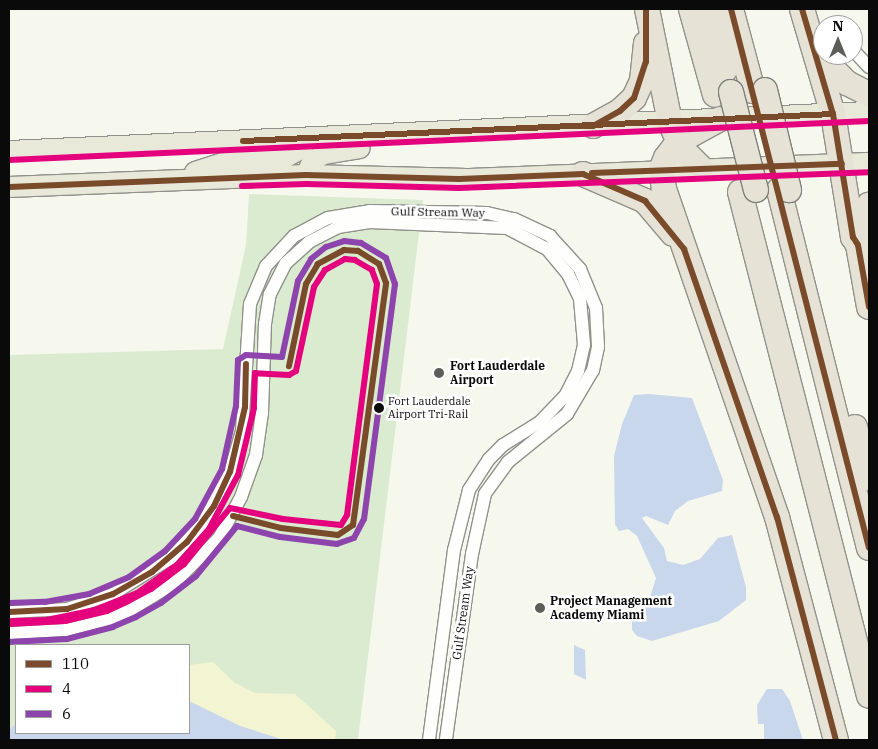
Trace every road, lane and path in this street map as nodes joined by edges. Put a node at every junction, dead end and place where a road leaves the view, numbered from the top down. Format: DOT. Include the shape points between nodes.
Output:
graph roads {
  1 [pos="646,9"];
  2 [pos="691,9"];
  3 [pos="709,9"];
  4 [pos="731,9"];
  5 [pos="745,9"];
  6 [pos="802,9"];
  7 [pos="813,33"];
  8 [pos="823,65"];
  9 [pos="831,65"];
  10 [pos="741,92"];
  11 [pos="869,94"];
  12 [pos="869,112"];
  13 [pos="833,114"];
  14 [pos="720,120"];
  15 [pos="593,126"];
  16 [pos="674,132"];
  17 [pos="411,134"];
  18 [pos="304,139"];
  19 [pos="9,151"];
  20 [pos="869,163"];
  21 [pos="842,164"];
  22 [pos="701,168"];
  23 [pos="662,170"];
  24 [pos="583,174"];
  25 [pos="306,175"];
  26 [pos="167,180"];
  27 [pos="9,187"];
  28 [pos="766,191"];
  29 [pos="869,205"];
  30 [pos="858,245"];
  31 [pos="684,249"];
  32 [pos="869,306"];
  33 [pos="869,478"];
  34 [pos="869,548"];
  35 [pos="9,612"];
  36 [pos="9,633"];
  37 [pos="869,633"];
  38 [pos="869,696"];
  39 [pos="429,740"];
  40 [pos="446,740"];
  41 [pos="836,740"];
  1 -- 15 [label="highway" via="642,81 634,98 620,111"];
  1 -- 16 [label="highway"];
  2 -- 10 [label="highway"];
  3 -- 10 [label="highway"];
  4 -- 10 [label="highway"];
  5 -- 10 [label="highway"];
  6 -- 7 [label="highway"];
  8 -- 13 [label="highway"];
  9 -- 11 [label="highway" via="847,83"];
  10 -- 28 [label="highway"];
  10 -- 28 [label="highway, bridge"];
  12 -- 13 [label="main road"];
  13 -- 14 [label="main road"];
  13 -- 21 [label="highway"];
  14 -- 16 [label="highway"];
  15 -- 16 [label="main road"];
  15 -- 17 [label="main road"];
  16 -- 22 [label="highway"];
  16 -- 23 [label="highway"];
  17 -- 18 [label="main road"];
  17 -- 25 [label="main road" via="391,146 323,154 312,162"];
  18 -- 19 [label="main road"];
  18 -- 26 [label="main road" via="302,148 286,157 233,160"];
  20 -- 21 [label="main road"];
  21 -- 22 [label="main road"];
  21 -- 30 [label="highway" via="853,237"];
  22 -- 23 [label="main road"];
  23 -- 24 [label="main road"];
  23 -- 31 [label="highway" via="664,189"];
  24 -- 25 [label="main road" via="459,179"];
  24 -- 31 [label="highway" via="645,201"];
  25 -- 26 [label="main road"];
  26 -- 27 [label="main road"];
  28 -- 33 [label="highway"];
  28 -- 34 [label="highway"];
  28 -- 37 [label="highway"];
  28 -- 38 [label="highway"];
  29 -- 30 [label="highway"];
  30 -- 32 [label="highway"];
  31 -- 41 [label="highway" via="777,517"];
  35 -- 40 [label="street, Gulf Stream Way" via="67,608 113,594 171,558 202,524 230,472 242,431 250,304 266,266 294,236 328,218 370,211 487,213 514,219 550,236 580,269 596,308 598,347 592,370 567,414 508,462 485,494 472,554"];
  36 -- 39 [label="street, Gulf Stream Way" via="66,630 110,619 173,584 219,538 236,510 256,455 270,294 286,264 309,242 338,227 370,222 507,228 547,249 568,274 580,299 584,345 578,371 566,395 540,422 503,445 489,459 469,490 454,550"];
}
